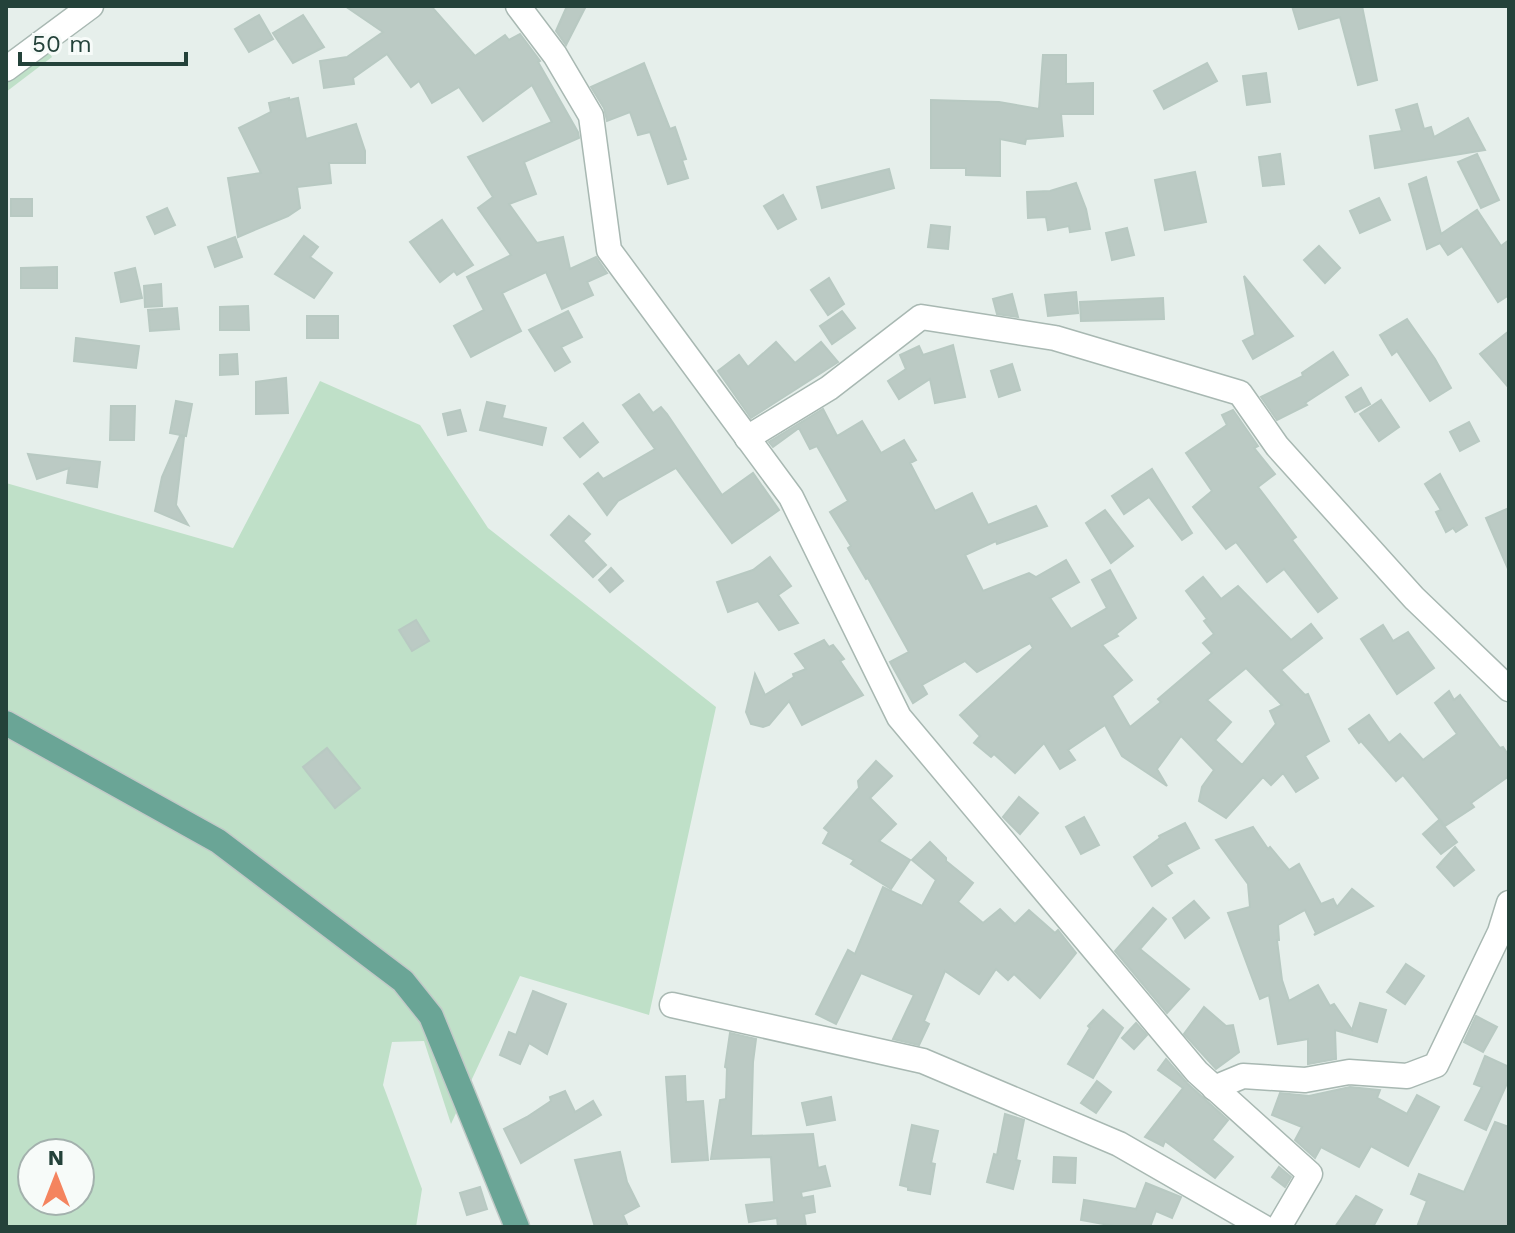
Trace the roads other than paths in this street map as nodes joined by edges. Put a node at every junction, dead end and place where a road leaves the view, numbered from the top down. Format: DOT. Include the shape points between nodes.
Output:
graph roads {
  1 [pos="91,6"];
  2 [pos="532,11"];
  3 [pos="6,69"];
  4 [pos="747,438"];
  5 [pos="1509,689"];
  6 [pos="6,723"];
  7 [pos="1509,903"];
  8 [pos="672,1005"];
  9 [pos="1214,1088"];
  10 [pos="517,1227"];
  11 [pos="1263,1227"];
  12 [pos="1279,1227"];
  1 -- 3 [label="street"];
  2 -- 4 [label="street" via="591,116 609,250"];
  4 -- 5 [label="street" via="829,388 921,317 1055,338 1240,393 1277,446 1414,598"];
  4 -- 9 [label="street" via="791,497 899,717"];
  6 -- 10 [label="main road" via="218,841 403,981 431,1016"];
  7 -- 9 [label="street" via="1436,1065 1407,1076 1243,1076"];
  8 -- 11 [label="street" via="923,1061 1119,1144"];
  9 -- 12 [label="street" via="1310,1174"];
}
